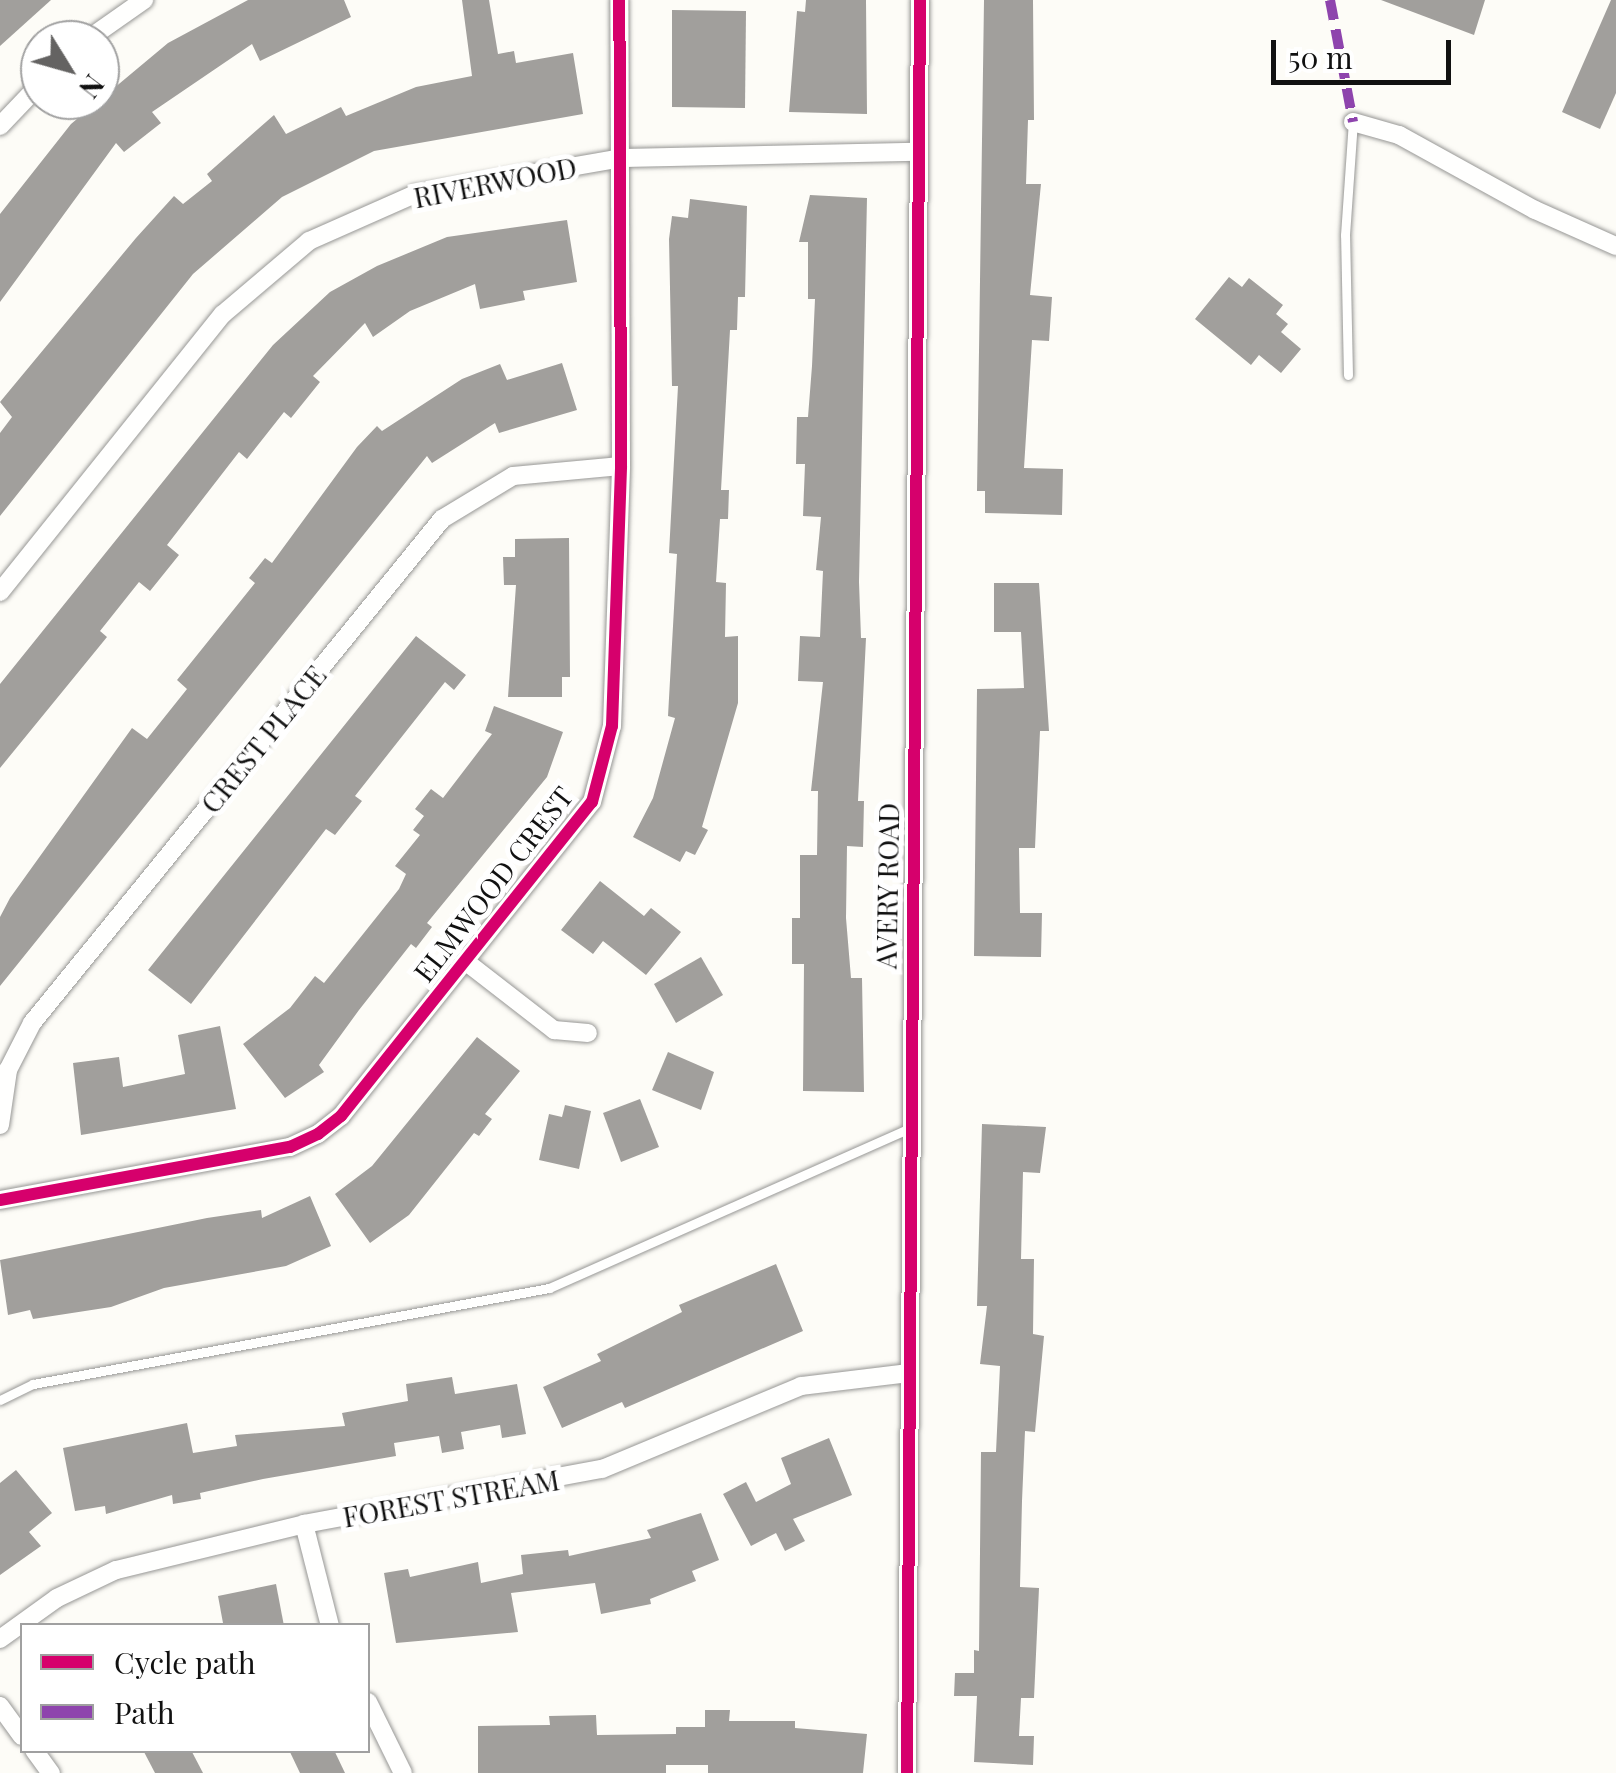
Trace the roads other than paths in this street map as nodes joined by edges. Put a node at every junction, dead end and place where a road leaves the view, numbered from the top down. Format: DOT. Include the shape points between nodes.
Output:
graph roads {
  1 [pos="144,0"];
  2 [pos="619,0"];
  3 [pos="920,0"];
  4 [pos="116,20"];
  5 [pos="20,105"];
  6 [pos="1352,122"];
  7 [pos="0,126"];
  8 [pos="919,152"];
  9 [pos="621,158"];
  10 [pos="1616,246"];
  11 [pos="1348,375"];
  12 [pos="621,466"];
  13 [pos="0,592"];
  14 [pos="465,961"];
  15 [pos="588,1033"];
  16 [pos="0,1125"];
  17 [pos="910,1128"];
  18 [pos="0,1200"];
  19 [pos="908,1373"];
  20 [pos="0,1400"];
  21 [pos="304,1524"];
  22 [pos="23,1623"];
  23 [pos="329,1623"];
  24 [pos="0,1706"];
  25 [pos="370,1706"];
  26 [pos="20,1733"];
  27 [pos="403,1773"];
  28 [pos="908,1773"];
  1 -- 4 [label="street"];
  2 -- 9 [label="street, ELMWOOD CREST"];
  3 -- 8 [label="street, AVERY ROAD"];
  5 -- 7 [label="street"];
  6 -- 10 [label="street" via="1399,134 1534,210"];
  6 -- 11 [label="lane" via="1345,235"];
  8 -- 9 [label="street, RIVERWOOD"];
  8 -- 17 [label="street, AVERY ROAD"];
  9 -- 12 [label="street, ELMWOOD CREST"];
  9 -- 13 [label="street, RIVERWOOD" via="415,194 309,241 223,314"];
  12 -- 14 [label="street, ELMWOOD CREST" via="605,766 592,802"];
  12 -- 16 [label="street, CREST PLACE" via="513,476 442,519 32,1023 8,1070"];
  14 -- 15 [label="street" via="554,1030"];
  14 -- 18 [label="street, ELMWOOD CREST" via="341,1116 318,1134 290,1147"];
  17 -- 19 [label="street, AVERY ROAD"];
  17 -- 20 [label="lane" via="549,1288 33,1384"];
  19 -- 21 [label="street, FOREST STREAM" via="801,1386 602,1469"];
  19 -- 28 [label="street, AVERY ROAD"];
  21 -- 22 [label="street, FOREST STREAM" via="116,1570"];
  21 -- 23 [label="street"];
  24 -- 26 [label="street"];
  25 -- 27 [label="street"];
}
